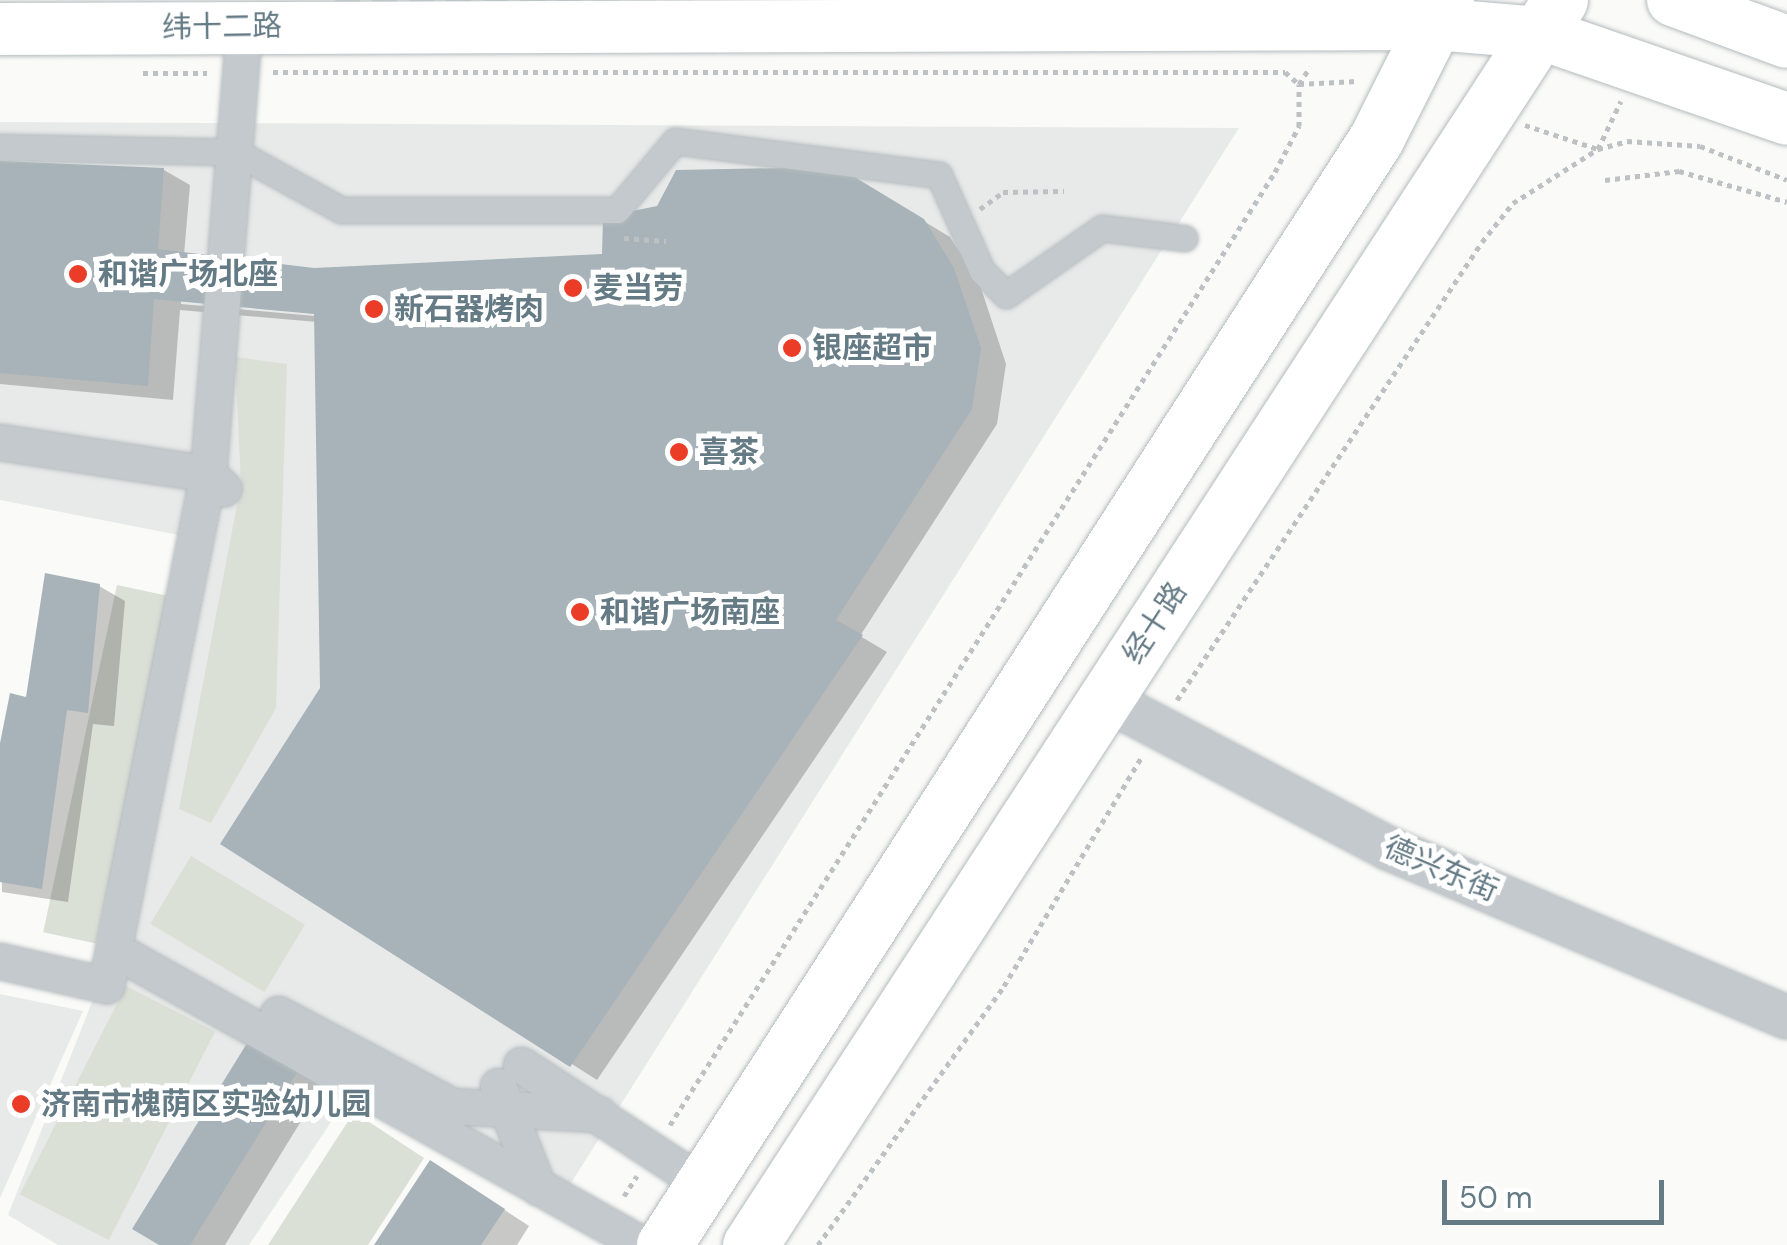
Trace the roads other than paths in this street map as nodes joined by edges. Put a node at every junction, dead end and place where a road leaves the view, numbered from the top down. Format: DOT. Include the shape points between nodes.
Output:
graph roads {
  1 [pos="1673,0"];
  2 [pos="1441,12"];
  3 [pos="1550,16"];
  4 [pos="0,29"];
  5 [pos="1787,42"];
  6 [pos="244,50"];
  7 [pos="1787,119"];
  8 [pos="0,147"];
  9 [pos="236,152"];
  10 [pos="1184,238"];
  11 [pos="0,442"];
  12 [pos="208,474"];
  13 [pos="1105,699"];
  14 [pos="122,944"];
  15 [pos="0,962"];
  16 [pos="1787,1017"];
  17 [pos="509,1088"];
  18 [pos="599,1114"];
  19 [pos="702,1184"];
  20 [pos="538,1186"];
  21 [pos="643,1245"];
  22 [pos="664,1245"];
  23 [pos="750,1245"];
  1 -- 5 [label="main road"];
  2 -- 3 [label="main road, 纬十二路"];
  2 -- 6 [label="main road, 纬十二路"];
  2 -- 19 [label="highway" via="1399,80 1376,139"];
  3 -- 7 [label="main road, 纬十二路" via="1640,61"];
  3 -- 13 [label="highway, 经十路"];
  4 -- 6 [label="main road, 纬十二路"];
  6 -- 9 [label="street"];
  8 -- 9 [label="street"];
  9 -- 10 [label="street" via="341,210 617,210 675,141 938,174 982,271 1006,294 1102,228"];
  9 -- 12 [label="street"];
  11 -- 12 [label="street"];
  12 -- 14 [label="street"];
  13 -- 16 [label="street, 德兴东街" via="1388,848"];
  13 -- 23 [label="highway, 经十路"];
  14 -- 15 [label="street" via="106,984"];
  14 -- 17 [label="street" via="452,1106"];
  14 -- 20 [label="street"];
  17 -- 18 [label="street"];
  17 -- 18 [label="street"];
  17 -- 20 [label="street"];
  18 -- 19 [label="street"];
  19 -- 22 [label="highway"];
  20 -- 21 [label="street"];
}
